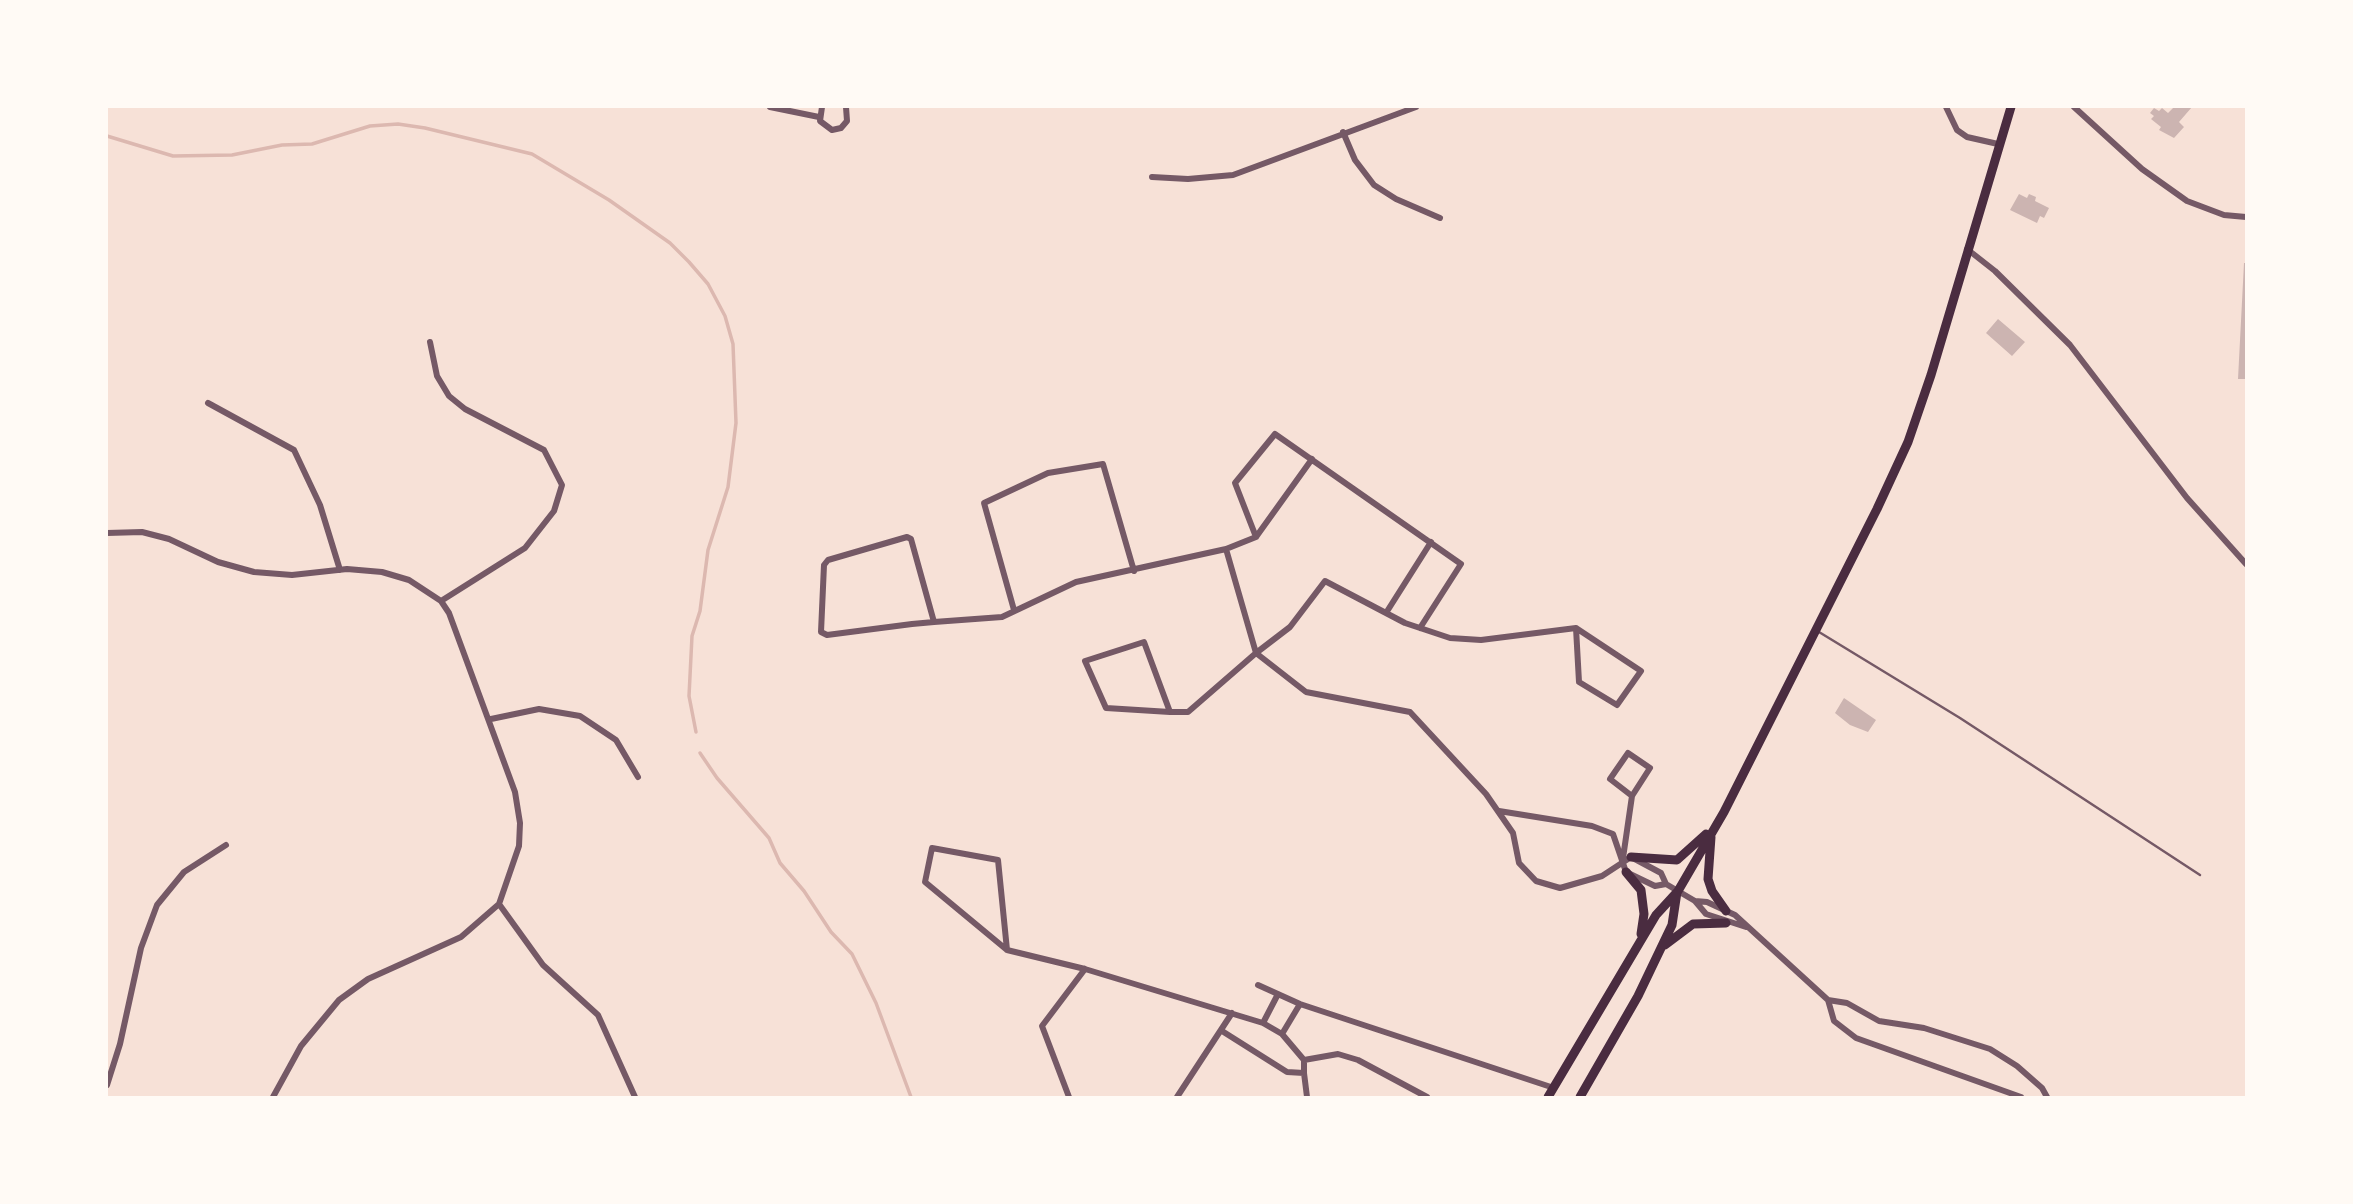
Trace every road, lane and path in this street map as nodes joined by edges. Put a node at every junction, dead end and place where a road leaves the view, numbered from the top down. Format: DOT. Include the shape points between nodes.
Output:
graph roads {
  1 [pos="770,107"];
  2 [pos="822,107"];
  3 [pos="846,107"];
  4 [pos="1416,107"];
  5 [pos="1946,107"];
  6 [pos="2011,107"];
  7 [pos="2074,107"];
  8 [pos="819,117"];
  9 [pos="1343,132"];
  10 [pos="1998,144"];
  11 [pos="1152,177"];
  12 [pos="2246,217"];
  13 [pos="1440,218"];
  14 [pos="1968,249"];
  15 [pos="430,342"];
  16 [pos="208,403"];
  17 [pos="1312,459"];
  18 [pos="107,533"];
  19 [pos="1256,537"];
  20 [pos="1431,542"];
  21 [pos="1226,549"];
  22 [pos="2246,564"];
  23 [pos="340,570"];
  24 [pos="1134,571"];
  25 [pos="441,601"];
  26 [pos="1014,610"];
  27 [pos="1387,613"];
  28 [pos="934,622"];
  29 [pos="1420,628"];
  30 [pos="1576,628"];
  31 [pos="1816,630"];
  32 [pos="1256,653"];
  33 [pos="1170,712"];
  34 [pos="491,719"];
  35 [pos="638,777"];
  36 [pos="1632,796"];
  37 [pos="1498,811"];
  38 [pos="1713,829"];
  39 [pos="226,845"];
  40 [pos="1627,858"];
  41 [pos="1626,872"];
  42 [pos="2200,875"];
  43 [pos="1667,884"];
  44 [pos="1678,891"];
  45 [pos="1695,901"];
  46 [pos="499,904"];
  47 [pos="1726,911"];
  48 [pos="1727,923"];
  49 [pos="1746,927"];
  50 [pos="1640,942"];
  51 [pos="1661,949"];
  52 [pos="1007,950"];
  53 [pos="1085,969"];
  54 [pos="1258,985"];
  55 [pos="1278,994"];
  56 [pos="1828,1000"];
  57 [pos="1300,1004"];
  58 [pos="1232,1013"];
  59 [pos="1263,1023"];
  60 [pos="1222,1031"];
  61 [pos="1282,1034"];
  62 [pos="1304,1060"];
  63 [pos="1304,1073"];
  64 [pos="107,1085"];
  65 [pos="1551,1093"];
  66 [pos="273,1097"];
  67 [pos="635,1097"];
  68 [pos="1069,1097"];
  69 [pos="1177,1097"];
  70 [pos="1307,1097"];
  71 [pos="1427,1097"];
  72 [pos="1580,1097"];
  73 [pos="2021,1097"];
  74 [pos="2047,1097"];
  1 -- 8 [label="street"];
  2 -- 8 [label="street"];
  3 -- 8 [label="street" via="848,117 841,128 827,128"];
  4 -- 9 [label="street"];
  5 -- 10 [label="street" via="1956,131"];
  6 -- 10 [label="main road"];
  7 -- 12 [label="street" via="2142,169 2187,201 2224,215"];
  9 -- 11 [label="street" via="1233,174"];
  9 -- 13 [label="street" via="1354,160 1374,185"];
  10 -- 14 [label="main road"];
  14 -- 22 [label="street" via="2070,345 2187,498"];
  14 -- 31 [label="main road" via="1908,442"];
  15 -- 25 [label="street" via="437,376 449,396 544,450 562,485 554,511 525,548"];
  16 -- 23 [label="street" via="293,450 320,505"];
  17 -- 19 [label="street"];
  17 -- 19 [label="street" via="1274,434 1235,483"];
  17 -- 20 [label="street"];
  18 -- 23 [label="street" via="142,532 169,539 218,562 254,572 292,575"];
  19 -- 21 [label="street"];
  20 -- 27 [label="street"];
  20 -- 29 [label="street" via="1461,565"];
  21 -- 24 [label="street"];
  21 -- 32 [label="street"];
  23 -- 25 [label="street" via="391,574"];
  24 -- 26 [label="street" via="1076,582"];
  24 -- 26 [label="street" via="1103,464 1048,473 984,503"];
  25 -- 34 [label="street"];
  26 -- 28 [label="street" via="1002,617"];
  27 -- 29 [label="street"];
  27 -- 32 [label="street" via="1325,580 1290,627"];
  28 -- 28 [label="street" via="827,635 821,632 824,565 855,552 911,539"];
  29 -- 30 [label="street" via="1450,638 1481,640"];
  30 -- 30 [label="street" via="1579,682 1617,705 1641,671"];
  31 -- 38 [label="main road"];
  31 -- 42 [label="lane"];
  32 -- 33 [label="street" via="1188,712"];
  32 -- 37 [label="street" via="1306,692 1410,712"];
  33 -- 33 [label="street" via="1106,708 1085,661 1144,642"];
  34 -- 35 [label="street" via="539,709 580,716 616,740"];
  34 -- 46 [label="street" via="516,792 520,823 515,866"];
  36 -- 36 [label="street" via="1610,779 1628,753 1650,768"];
  36 -- 40 [label="street"];
  37 -- 40 [label="street" via="1592,826 1613,834"];
  37 -- 40 [label="street" via="1513,833 1519,863 1536,881 1560,888 1602,876"];
  38 -- 40 [label="main road" via="1677,860"];
  38 -- 44 [label="main road"];
  38 -- 47 [label="main road" via="1708,879"];
  39 -- 64 [label="street" via="184,872 157,905 141,948"];
  40 -- 41 [label="street"];
  40 -- 43 [label="street" via="1661,873"];
  41 -- 43 [label="street" via="1655,886"];
  41 -- 50 [label="main road" via="1641,890"];
  43 -- 44 [label="street"];
  44 -- 45 [label="street"];
  44 -- 50 [label="main road"];
  44 -- 51 [label="main road" via="1672,925"];
  45 -- 47 [label="street"];
  45 -- 48 [label="street" via="1706,914"];
  46 -- 66 [label="street" via="461,937 368,979 339,1000 301,1046"];
  46 -- 67 [label="street" via="543,965 598,1015"];
  47 -- 49 [label="street"];
  48 -- 49 [label="street"];
  48 -- 51 [label="main road" via="1693,924"];
  49 -- 56 [label="street"];
  50 -- 65 [label="main road"];
  51 -- 72 [label="main road"];
  52 -- 52 [label="street" via="998,860 932,848 925,882"];
  52 -- 53 [label="street"];
  53 -- 58 [label="street"];
  53 -- 68 [label="street" via="1042,1026"];
  54 -- 55 [label="street"];
  55 -- 57 [label="street"];
  55 -- 59 [label="street"];
  56 -- 73 [label="street" via="1835,1021 1856,1038"];
  56 -- 74 [label="street" via="1847,1003 1879,1021 1924,1028 1990,1049 2017,1066"];
  57 -- 61 [label="street"];
  57 -- 65 [label="street"];
  58 -- 59 [label="street"];
  58 -- 60 [label="street"];
  59 -- 61 [label="street"];
  60 -- 63 [label="street" via="1287,1072"];
  60 -- 69 [label="street"];
  61 -- 62 [label="street"];
  62 -- 63 [label="street"];
  62 -- 71 [label="street" via="1338,1054 1358,1060"];
  63 -- 70 [label="street"];
}
